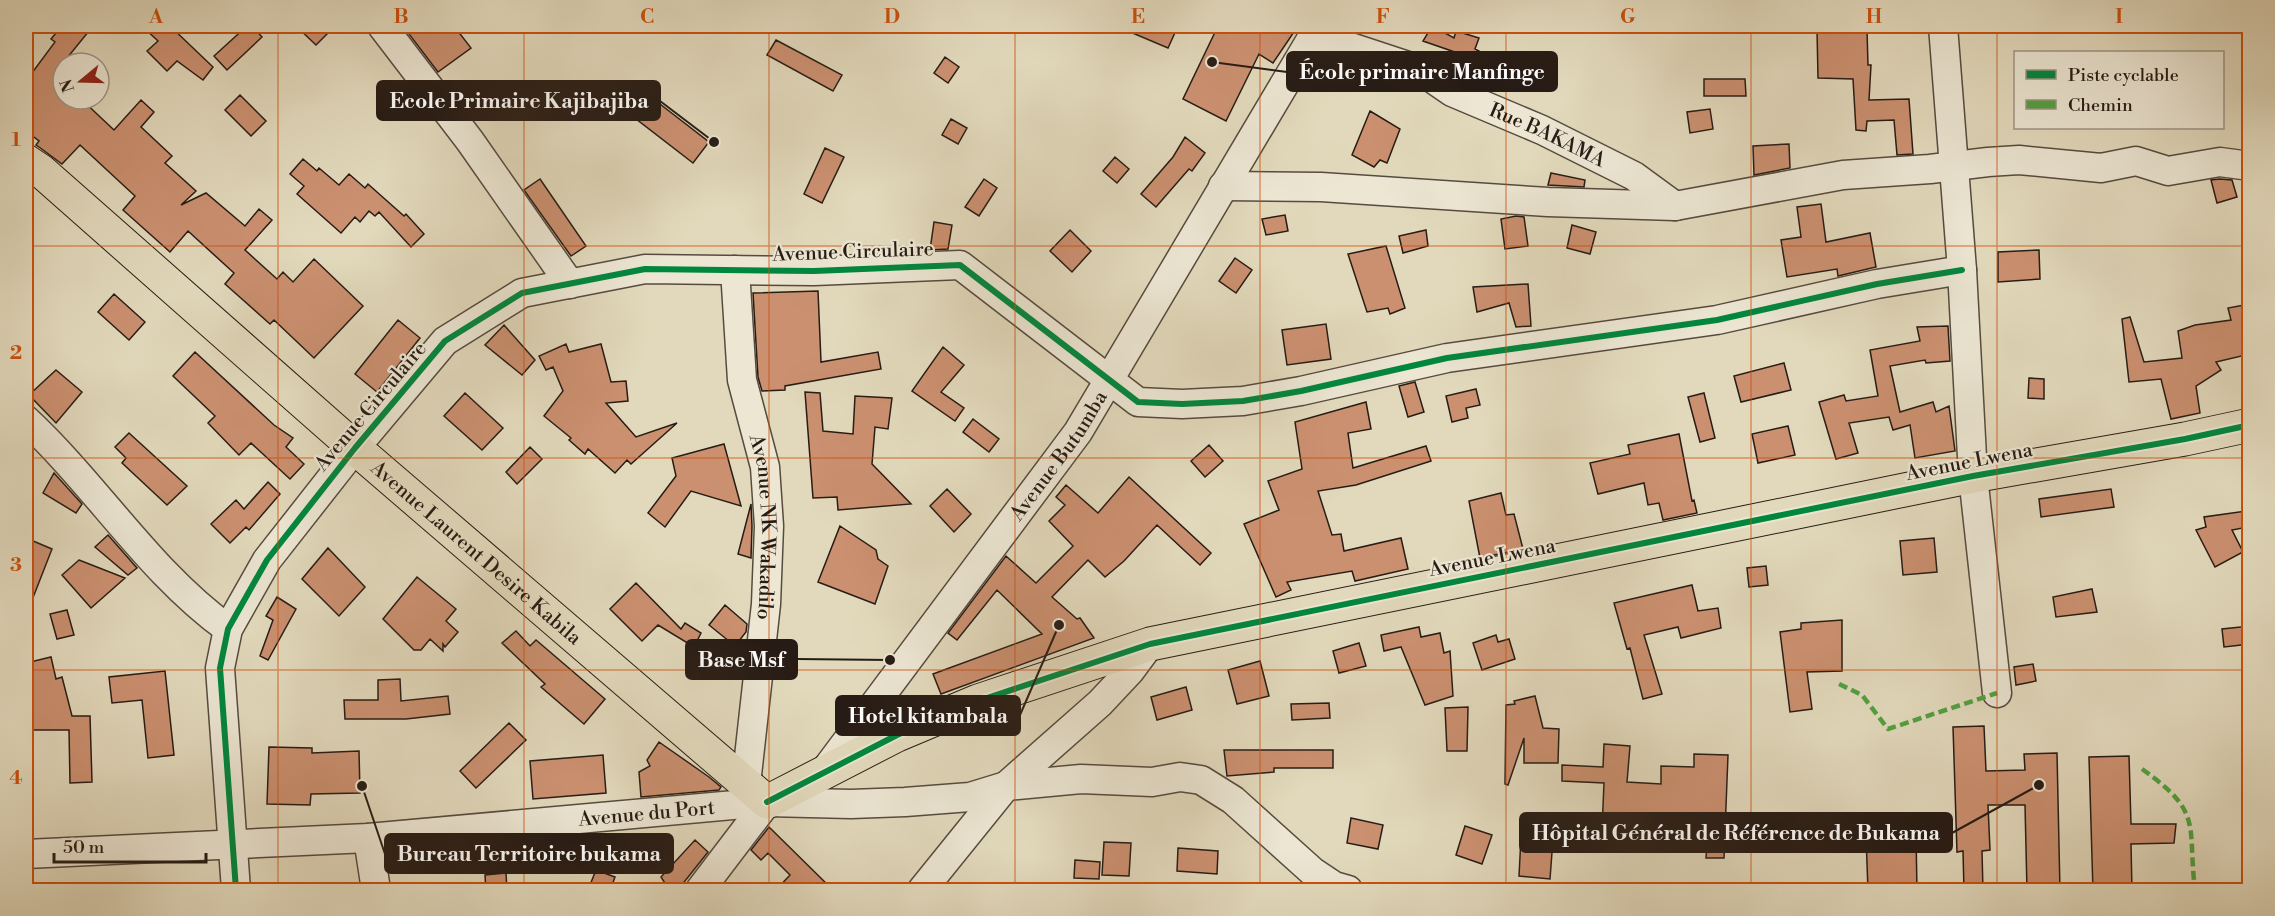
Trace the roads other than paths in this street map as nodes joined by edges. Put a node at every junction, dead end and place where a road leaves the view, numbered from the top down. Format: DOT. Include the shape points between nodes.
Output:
graph roads {
  1 [pos="382,26"];
  2 [pos="1943,26"];
  3 [pos="1317,30"];
  4 [pos="26,161"];
  5 [pos="2250,166"];
  6 [pos="1954,167"];
  7 [pos="1223,186"];
  8 [pos="1675,206"];
  9 [pos="735,270"];
  10 [pos="1962,270"];
  11 [pos="570,284"];
  12 [pos="1109,377"];
  13 [pos="26,420"];
  14 [pos="2250,425"];
  15 [pos="356,448"];
  16 [pos="1972,476"];
  17 [pos="228,629"];
  18 [pos="1150,644"];
  19 [pos="1997,693"];
  20 [pos="824,772"];
  21 [pos="1006,786"];
  22 [pos="756,793"];
  23 [pos="368,838"];
  24 [pos="232,843"];
  25 [pos="26,854"];
  26 [pos="1340,889"];
  27 [pos="236,891"];
  28 [pos="376,891"];
  29 [pos="700,891"];
  30 [pos="922,891"];
  1 -- 11 [label="street" via="470,141"];
  2 -- 6 [label="street"];
  3 -- 7 [label="street, Avenue Butumba"];
  3 -- 8 [label="street, Rue BAKAMA" via="1420,70 1452,92 1542,130 1634,176"];
  4 -- 15 [label="main road, Avenue Laurent Desire Kabila"];
  5 -- 6 [label="street" via="2220,162 2168,171 2136,161 2101,168 2019,160"];
  6 -- 8 [label="street" via="1843,176"];
  6 -- 10 [label="street"];
  7 -- 8 [label="street" via="1321,187"];
  7 -- 12 [label="street, Avenue Butumba"];
  9 -- 11 [label="street, Avenue Circulaire" via="645,269"];
  9 -- 12 [label="street, Avenue Circulaire" via="960,265"];
  9 -- 22 [label="street, Avenue NK Wakadilo" via="742,380 765,467 769,526"];
  10 -- 12 [label="street, Avenue Circulaire" via="1877,284 1717,320 1447,358 1243,401 1138,402"];
  10 -- 16 [label="street"];
  11 -- 15 [label="street, Avenue Circulaire" via="522,293 445,341"];
  12 -- 20 [label="street, Avenue Butumba" via="1078,432"];
  13 -- 17 [label="street" via="65,459 171,582"];
  14 -- 16 [label="main road, Avenue Lwena"];
  15 -- 17 [label="street, Avenue Circulaire" via="267,560"];
  15 -- 22 [label="main road, Avenue Laurent Desire Kabila"];
  16 -- 18 [label="main road, Avenue Lwena"];
  16 -- 19 [label="street"];
  17 -- 24 [label="street, Avenue Circulaire" via="220,668"];
  18 -- 20 [label="main road, Avenue Lwena" via="978,702 897,735"];
  18 -- 21 [label="street" via="1100,703"];
  20 -- 22 [label="main road, Avenue Lwena"];
  21 -- 22 [label="street, Avenue du Port" via="970,797 851,804"];
  21 -- 26 [label="street" via="1081,779 1201,780 1233,800 1313,872"];
  21 -- 30 [label="street"];
  22 -- 23 [label="street, Avenue du Port"];
  22 -- 29 [label="street"];
  23 -- 24 [label="street, Avenue du Port"];
  23 -- 28 [label="street"];
  24 -- 25 [label="street, Avenue du Port"];
  24 -- 27 [label="street, Avenue Circulaire"];
}
